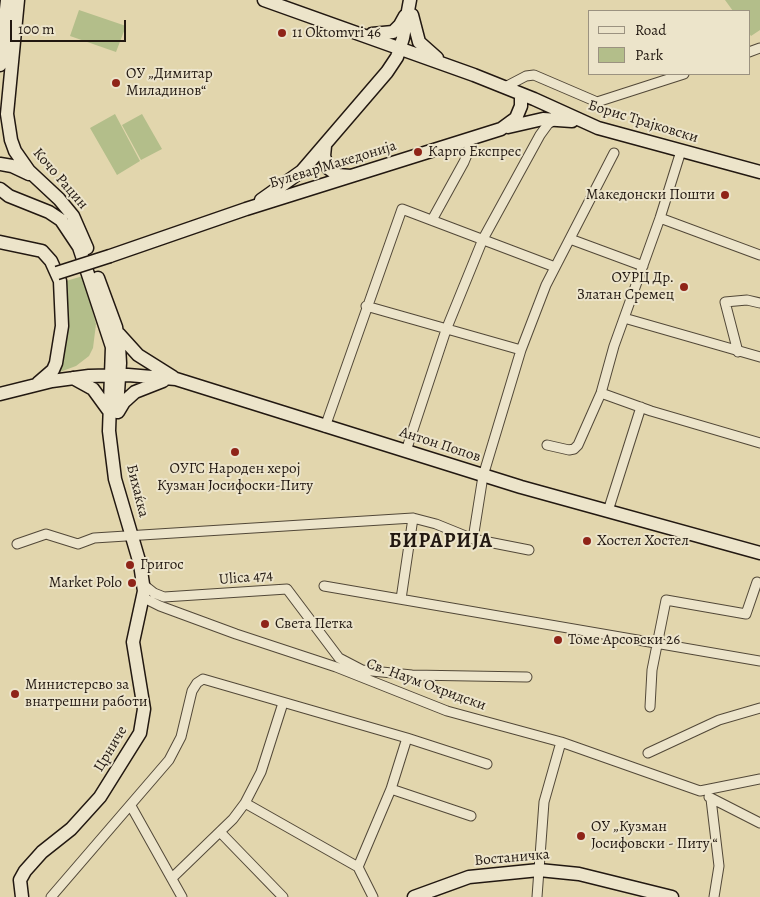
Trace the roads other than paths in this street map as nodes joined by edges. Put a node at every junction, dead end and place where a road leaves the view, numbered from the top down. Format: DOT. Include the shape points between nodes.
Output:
graph roads {
  1 [pos="264,0"];
  2 [pos="11,1"];
  3 [pos="410,1"];
  4 [pos="355,31"];
  5 [pos="400,48"];
  6 [pos="0,65"];
  7 [pos="454,68"];
  8 [pos="681,75"];
  9 [pos="505,87"];
  10 [pos="521,94"];
  11 [pos="556,119"];
  12 [pos="583,122"];
  13 [pos="518,124"];
  14 [pos="501,129"];
  15 [pos="468,140"];
  16 [pos="536,143"];
  17 [pos="325,146"];
  18 [pos="681,152"];
  19 [pos="614,154"];
  20 [pos="0,164"];
  21 [pos="760,172"];
  22 [pos="354,176"];
  23 [pos="36,178"];
  24 [pos="3,193"];
  25 [pos="246,209"];
  26 [pos="660,218"];
  27 [pos="432,220"];
  28 [pos="483,239"];
  29 [pos="570,239"];
  30 [pos="0,242"];
  31 [pos="760,255"];
  32 [pos="644,266"];
  33 [pos="555,268"];
  34 [pos="57,273"];
  35 [pos="760,303"];
  36 [pos="366,306"];
  37 [pos="624,318"];
  38 [pos="116,327"];
  39 [pos="446,330"];
  40 [pos="520,350"];
  41 [pos="738,352"];
  42 [pos="760,357"];
  43 [pos="115,375"];
  44 [pos="73,378"];
  45 [pos="176,379"];
  46 [pos="36,384"];
  47 [pos="601,392"];
  48 [pos="0,394"];
  49 [pos="641,408"];
  50 [pos="113,414"];
  51 [pos="325,426"];
  52 [pos="760,443"];
  53 [pos="547,445"];
  54 [pos="406,451"];
  55 [pos="483,476"];
  56 [pos="608,511"];
  57 [pos="413,518"];
  58 [pos="132,537"];
  59 [pos="473,539"];
  60 [pos="17,544"];
  61 [pos="529,550"];
  62 [pos="760,554"];
  63 [pos="757,582"];
  64 [pos="324,586"];
  65 [pos="144,591"];
  66 [pos="401,600"];
  67 [pos="657,644"];
  68 [pos="760,660"];
  69 [pos="526,677"];
  70 [pos="283,703"];
  71 [pos="650,707"];
  72 [pos="760,708"];
  73 [pos="407,738"];
  74 [pos="562,742"];
  75 [pos="648,753"];
  76 [pos="487,764"];
  77 [pos="760,779"];
  78 [pos="391,789"];
  79 [pos="700,791"];
  80 [pos="711,799"];
  81 [pos="245,804"];
  82 [pos="131,806"];
  83 [pos="471,816"];
  84 [pos="760,823"];
  85 [pos="220,832"];
  86 [pos="358,868"];
  87 [pos="539,870"];
  88 [pos="172,878"];
  89 [pos="631,892"];
  90 [pos="431,894"];
  91 [pos="180,896"];
  92 [pos="22,897"];
  93 [pos="51,897"];
  94 [pos="283,897"];
  95 [pos="373,897"];
  96 [pos="414,897"];
  97 [pos="537,897"];
  98 [pos="672,897"];
  99 [pos="714,897"];
  1 -- 4 [label="street"];
  2 -- 6 [label="street, Кочо Рацин"];
  2 -- 23 [label="street, Кочо Рацин" via="7,120 15,151"];
  3 -- 4 [label="street" via="400,25 393,32"];
  3 -- 5 [label="street, Булевар Македонија"];
  3 -- 7 [label="street" via="418,42 433,56"];
  4 -- 5 [label="street"];
  5 -- 7 [label="street"];
  5 -- 17 [label="street, Булевар Македонија" via="387,72"];
  7 -- 9 [label="street"];
  8 -- 9 [label="street" via="598,102 534,75"];
  9 -- 10 [label="street, Борис Трајковски"];
  10 -- 12 [label="street, Борис Трајковски"];
  10 -- 14 [label="street, Булевар Македонија" via="516,118"];
  11 -- 12 [label="street"];
  11 -- 13 [label="street" via="535,119"];
  11 -- 16 [label="street" via="545,127"];
  12 -- 18 [label="street, Борис Трајковски"];
  13 -- 14 [label="street"];
  13 -- 16 [label="street" via="533,128"];
  14 -- 15 [label="street, Булевар Македонија"];
  15 -- 22 [label="street, Булевар Македонија"];
  15 -- 27 [label="street" via="469,150 464,162"];
  16 -- 28 [label="street"];
  17 -- 22 [label="street" via="324,156 329,169 338,175"];
  17 -- 25 [label="street, Булевар Македонија" via="296,176"];
  18 -- 21 [label="street, Борис Трајковски"];
  18 -- 26 [label="street"];
  19 -- 29 [label="street"];
  20 -- 23 [label="street"];
  22 -- 25 [label="street, Булевар Македонија"];
  23 -- 38 [label="street, Кочо Рацин" via="67,208 80,227"];
  24 -- 43 [label="street, Кочо Рацин" via="49,212 61,220 76,240 112,347"];
  25 -- 34 [label="street, Булевар Македонија, bridge"];
  26 -- 31 [label="street"];
  26 -- 32 [label="street"];
  27 -- 28 [label="street"];
  27 -- 36 [label="street" via="402,209"];
  28 -- 33 [label="street"];
  28 -- 39 [label="street"];
  29 -- 32 [label="street"];
  29 -- 33 [label="street"];
  30 -- 34 [label="street" via="42,251"];
  32 -- 37 [label="street"];
  33 -- 40 [label="street"];
  34 -- 46 [label="street" via="62,326 58,352 53,370"];
  35 -- 41 [label="street" via="747,300 726,302"];
  36 -- 39 [label="street"];
  36 -- 51 [label="street"];
  37 -- 41 [label="street"];
  37 -- 47 [label="street"];
  38 -- 43 [label="street, Кочо Рацин" via="119,346"];
  38 -- 45 [label="street" via="134,352"];
  39 -- 40 [label="street"];
  39 -- 54 [label="street"];
  40 -- 55 [label="street"];
  41 -- 42 [label="street"];
  43 -- 44 [label="street, Антон Попов"];
  43 -- 45 [label="street, Антон Попов"];
  43 -- 50 [label="street, Бихаќка"];
  44 -- 46 [label="street, Антон Попов"];
  44 -- 50 [label="street" via="97,392"];
  45 -- 50 [label="street" via="154,383 136,392"];
  45 -- 51 [label="street, Антон Попов"];
  46 -- 48 [label="street, Антон Попов"];
  47 -- 49 [label="street"];
  47 -- 53 [label="street" via="574,449"];
  49 -- 52 [label="street"];
  49 -- 56 [label="street"];
  50 -- 58 [label="street, Бихаќка" via="115,479"];
  51 -- 54 [label="street, Антон Попов"];
  54 -- 55 [label="street, Антон Попов"];
  55 -- 56 [label="street, Антон Попов"];
  55 -- 59 [label="street"];
  56 -- 62 [label="street, Антон Попов"];
  57 -- 58 [label="street"];
  57 -- 59 [label="street"];
  57 -- 66 [label="street"];
  58 -- 60 [label="street, Бихаќка" via="94,538 78,544 46,534"];
  58 -- 65 [label="street, Бихаќка"];
  59 -- 61 [label="street"];
  63 -- 67 [label="street" via="746,614 666,600"];
  64 -- 66 [label="street"];
  65 -- 69 [label="street, Ulica 474" via="164,596 287,589 339,658 362,670 412,675"];
  65 -- 74 [label="street, Св. Наум Охридски" via="160,606 336,667 447,711"];
  65 -- 92 [label="street, Црниче" via="132,642 143,704 140,733 100,797 25,871 20,880"];
  66 -- 67 [label="street"];
  67 -- 68 [label="street"];
  67 -- 71 [label="street"];
  70 -- 73 [label="street"];
  70 -- 81 [label="street" via="263,765"];
  70 -- 82 [label="street" via="208,679 198,681 174,751"];
  72 -- 75 [label="street" via="719,720"];
  73 -- 76 [label="street"];
  73 -- 78 [label="street"];
  74 -- 79 [label="street, Св. Наум Охридски"];
  74 -- 87 [label="street" via="544,802"];
  77 -- 79 [label="street"];
  78 -- 83 [label="street"];
  78 -- 86 [label="street"];
  79 -- 80 [label="street"];
  80 -- 84 [label="street"];
  80 -- 99 [label="street" via="719,866"];
  81 -- 85 [label="street"];
  81 -- 86 [label="street"];
  82 -- 88 [label="street"];
  82 -- 93 [label="street"];
  85 -- 88 [label="street"];
  85 -- 94 [label="street"];
  86 -- 95 [label="street"];
  87 -- 89 [label="street, Востаничка" via="580,874"];
  87 -- 90 [label="street, Востаничка" via="469,877"];
  87 -- 97 [label="street"];
  88 -- 91 [label="street"];
  89 -- 98 [label="street, Востаничка"];
  90 -- 96 [label="street, Востаничка"];
}
